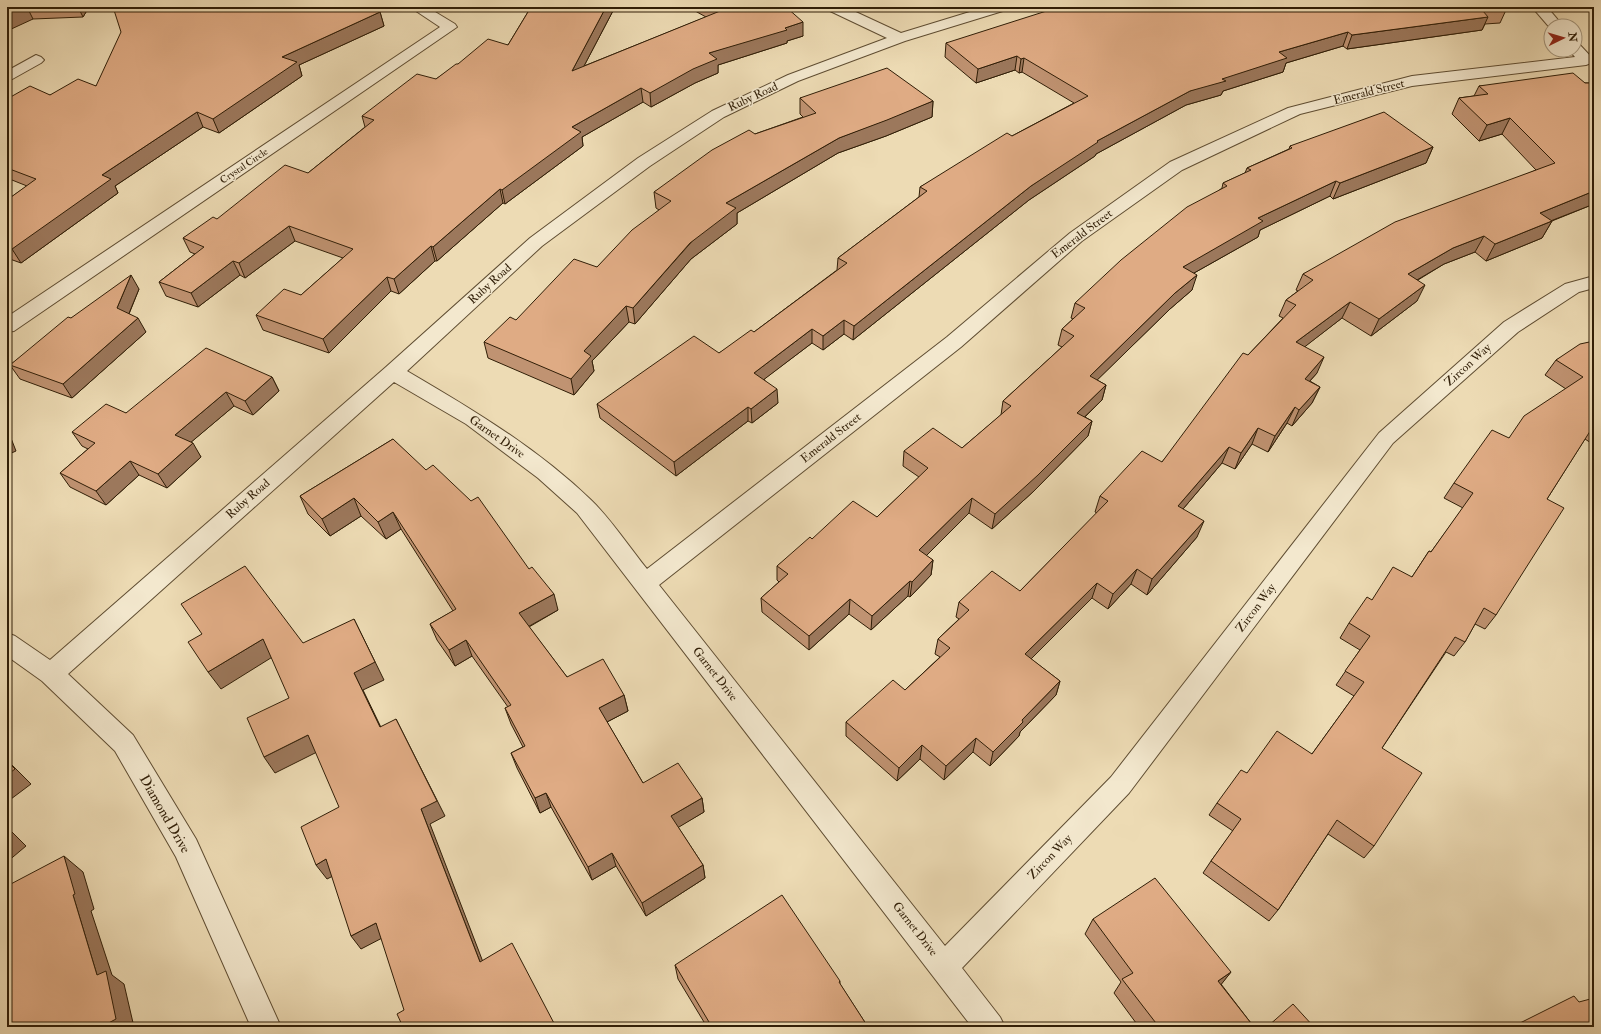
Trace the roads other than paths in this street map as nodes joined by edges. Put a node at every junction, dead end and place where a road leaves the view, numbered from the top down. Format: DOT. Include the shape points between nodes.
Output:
graph roads {
  1 [pos="417,7"];
  2 [pos="834,7"];
  3 [pos="1001,7"];
  4 [pos="1539,7"];
  5 [pos="1549,18"];
  6 [pos="900,38"];
  7 [pos="1583,57"];
  8 [pos="36,60"];
  9 [pos="7,77"];
  10 [pos="1594,282"];
  11 [pos="7,326"];
  12 [pos="393,372"];
  13 [pos="644,584"];
  14 [pos="7,643"];
  15 [pos="51,674"];
  16 [pos="944,966"];
  17 [pos="266,1027"];
  18 [pos="990,1027"];
  1 -- 11 [label="street, Crystal Circle" via="450,27"];
  2 -- 6 [label="street"];
  3 -- 6 [label="street, Ruby Road"];
  4 -- 5 [label="street"];
  6 -- 12 [label="street, Ruby Road" via="793,78 718,114 644,162 536,242"];
  7 -- 13 [label="street, Emerald Street" via="1586,60 1412,81 1294,111 1176,166 1076,236 954,342"];
  8 -- 9 [label="street"];
  10 -- 16 [label="street, Zircon Way" via="1572,288 1511,327 1386,438 1120,785"];
  12 -- 13 [label="street, Garnet Drive" via="473,419 546,472 585,507"];
  12 -- 15 [label="street, Ruby Road"];
  13 -- 16 [label="street, Garnet Drive"];
  14 -- 15 [label="street, Diamond Drive"];
  15 -- 17 [label="street, Diamond Drive" via="124,743 186,848"];
  16 -- 18 [label="street, Garnet Drive"];
}
